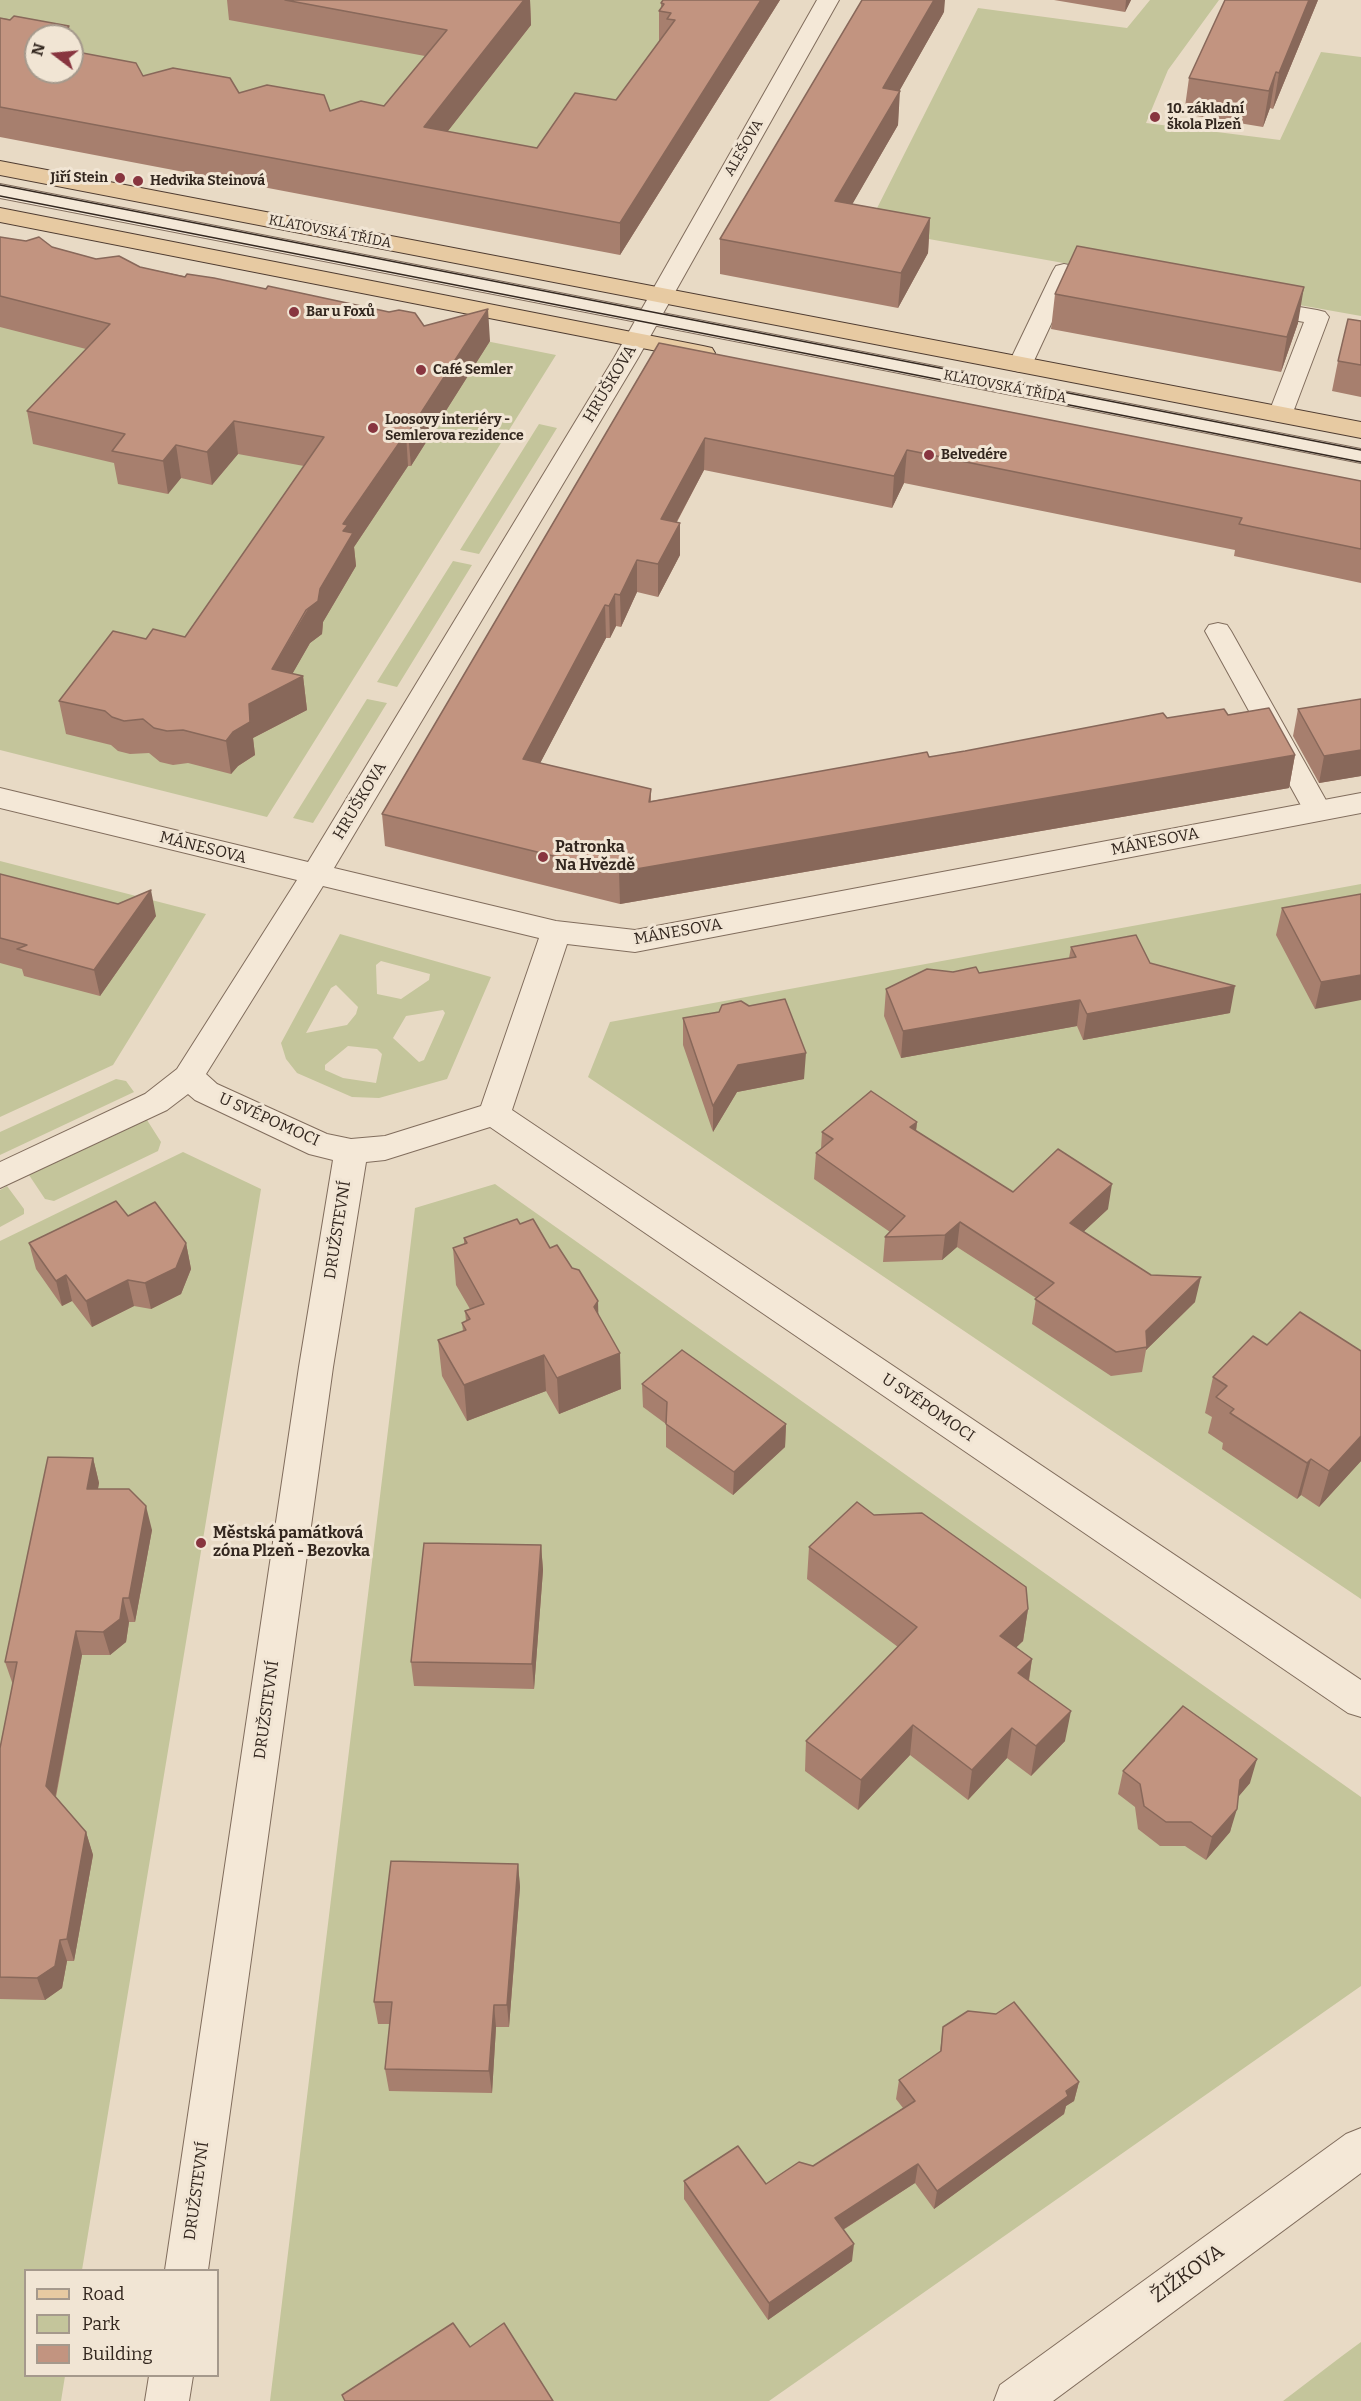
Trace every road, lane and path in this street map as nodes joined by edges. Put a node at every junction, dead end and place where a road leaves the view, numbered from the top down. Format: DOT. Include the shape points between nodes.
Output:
graph roads {
  1 [pos="828,0"];
  2 [pos="0,168"];
  3 [pos="0,191"];
  4 [pos="0,214"];
  5 [pos="1133,284"];
  6 [pos="660,295"];
  7 [pos="1236,303"];
  8 [pos="643,328"];
  9 [pos="730,358"];
  10 [pos="1020,365"];
  11 [pos="1280,415"];
  12 [pos="1361,430"];
  13 [pos="1361,456"];
  14 [pos="1218,631"];
  15 [pos="0,798"];
  16 [pos="1361,803"];
  17 [pos="1318,811"];
  18 [pos="315,875"];
  19 [pos="556,932"];
  20 [pos="188,1077"];
  21 [pos="494,1114"];
  22 [pos="351,1151"];
  23 [pos="0,1176"];
  24 [pos="1361,1701"];
  25 [pos="1361,2148"];
  26 [pos="186,2269"];
  27 [pos="171,2377"];
  28 [pos="167,2401"];
  29 [pos="1016,2401"];
  1 -- 6 [label="street, ALEŠOVA"];
  2 -- 6 [label="main road, KLATOVSKÁ TŘÍDA"];
  3 -- 8 [label="lane, KLATOVSKÁ TŘÍDA"];
  4 -- 8 [label="main road, KLATOVSKÁ TŘÍDA"];
  5 -- 10 [label="lane" via="1064,271"];
  6 -- 8 [label="street"];
  6 -- 10 [label="main road, KLATOVSKÁ TŘÍDA"];
  7 -- 11 [label="lane" via="1317,317"];
  8 -- 9 [label="main road, KLATOVSKÁ TŘÍDA"];
  8 -- 13 [label="lane, KLATOVSKÁ TŘÍDA"];
  8 -- 18 [label="street, HRUŠKOVA"];
  10 -- 11 [label="main road, KLATOVSKÁ TŘÍDA"];
  11 -- 12 [label="main road, KLATOVSKÁ TŘÍDA"];
  14 -- 17 [label="lane"];
  15 -- 18 [label="street, MÁNESOVA"];
  16 -- 17 [label="street, MÁNESOVA"];
  17 -- 19 [label="street, MÁNESOVA" via="635,941"];
  18 -- 19 [label="street, MÁNESOVA"];
  18 -- 20 [label="street, HRUŠKOVA"];
  19 -- 21 [label="street"];
  20 -- 22 [label="street, U SVÉPOMOCI" via="206,1092 320,1145"];
  20 -- 23 [label="street, HRUŠKOVA" via="156,1102"];
  21 -- 22 [label="street, U SVÉPOMOCI" via="385,1148"];
  21 -- 24 [label="street, U SVÉPOMOCI"];
  22 -- 26 [label="street, DRUŽSTEVNÍ" via="316,1367"];
  25 -- 29 [label="street, ŽIŽKOVA"];
  27 -- 28 [label="street"];
}
